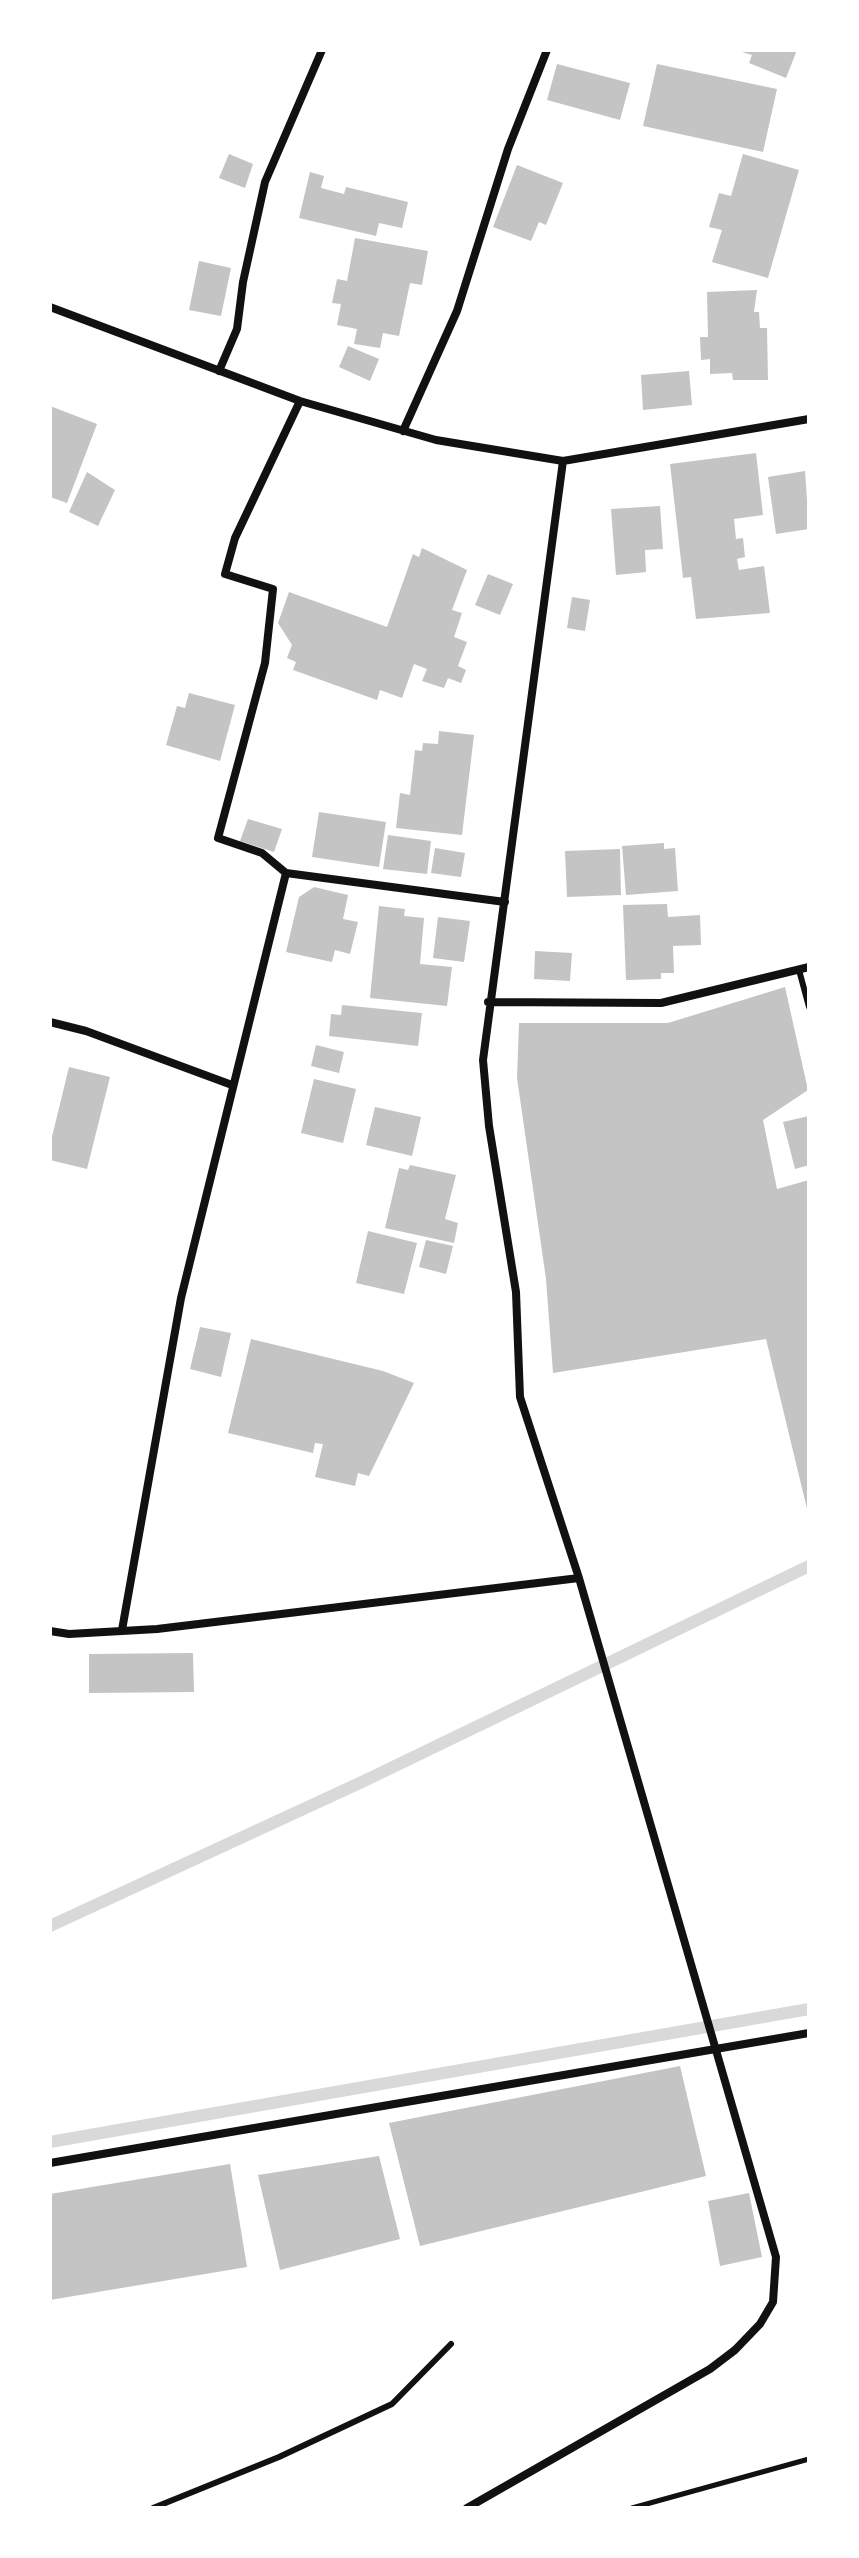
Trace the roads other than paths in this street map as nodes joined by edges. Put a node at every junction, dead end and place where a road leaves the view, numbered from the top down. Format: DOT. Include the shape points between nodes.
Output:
graph roads {
  1 [pos="322,50"];
  2 [pos="547,50"];
  3 [pos="50,307"];
  4 [pos="219,371"];
  5 [pos="300,401"];
  6 [pos="809,419"];
  7 [pos="403,431"];
  8 [pos="563,461"];
  9 [pos="286,873"];
  10 [pos="505,902"];
  11 [pos="809,967"];
  12 [pos="799,970"];
  13 [pos="488,1002"];
  14 [pos="809,1007"];
  15 [pos="50,1022"];
  16 [pos="232,1085"];
  17 [pos="579,1578"];
  18 [pos="122,1630"];
  19 [pos="50,1631"];
  20 [pos="809,2033"];
  21 [pos="715,2047"];
  22 [pos="50,2163"];
  23 [pos="451,2344"];
  24 [pos="153,2508"];
  25 [pos="467,2508"];
  1 -- 4 [label="street" via="265,182 237,329"];
  2 -- 7 [label="street" via="508,149 457,311"];
  3 -- 4 [label="street"];
  4 -- 5 [label="street"];
  5 -- 7 [label="street"];
  5 -- 9 [label="street" via="235,538 225,574 273,589 265,663 218,838 262,853"];
  6 -- 8 [label="street"];
  7 -- 8 [label="street"];
  8 -- 10 [label="street"];
  9 -- 10 [label="street"];
  9 -- 16 [label="street"];
  10 -- 13 [label="street"];
  11 -- 12 [label="street"];
  12 -- 13 [label="street" via="661,1003"];
  12 -- 14 [label="lane"];
  13 -- 17 [label="street" via="483,1060 516,1292 520,1397"];
  15 -- 16 [label="street"];
  16 -- 18 [label="street" via="181,1298"];
  17 -- 18 [label="street"];
  17 -- 21 [label="street"];
  18 -- 19 [label="street"];
  20 -- 21 [label="street"];
  21 -- 22 [label="street"];
  21 -- 25 [label="street" via="776,2257 773,2302 760,2324 710,2369"];
  23 -- 24 [label="lane" via="392,2404"];
}
